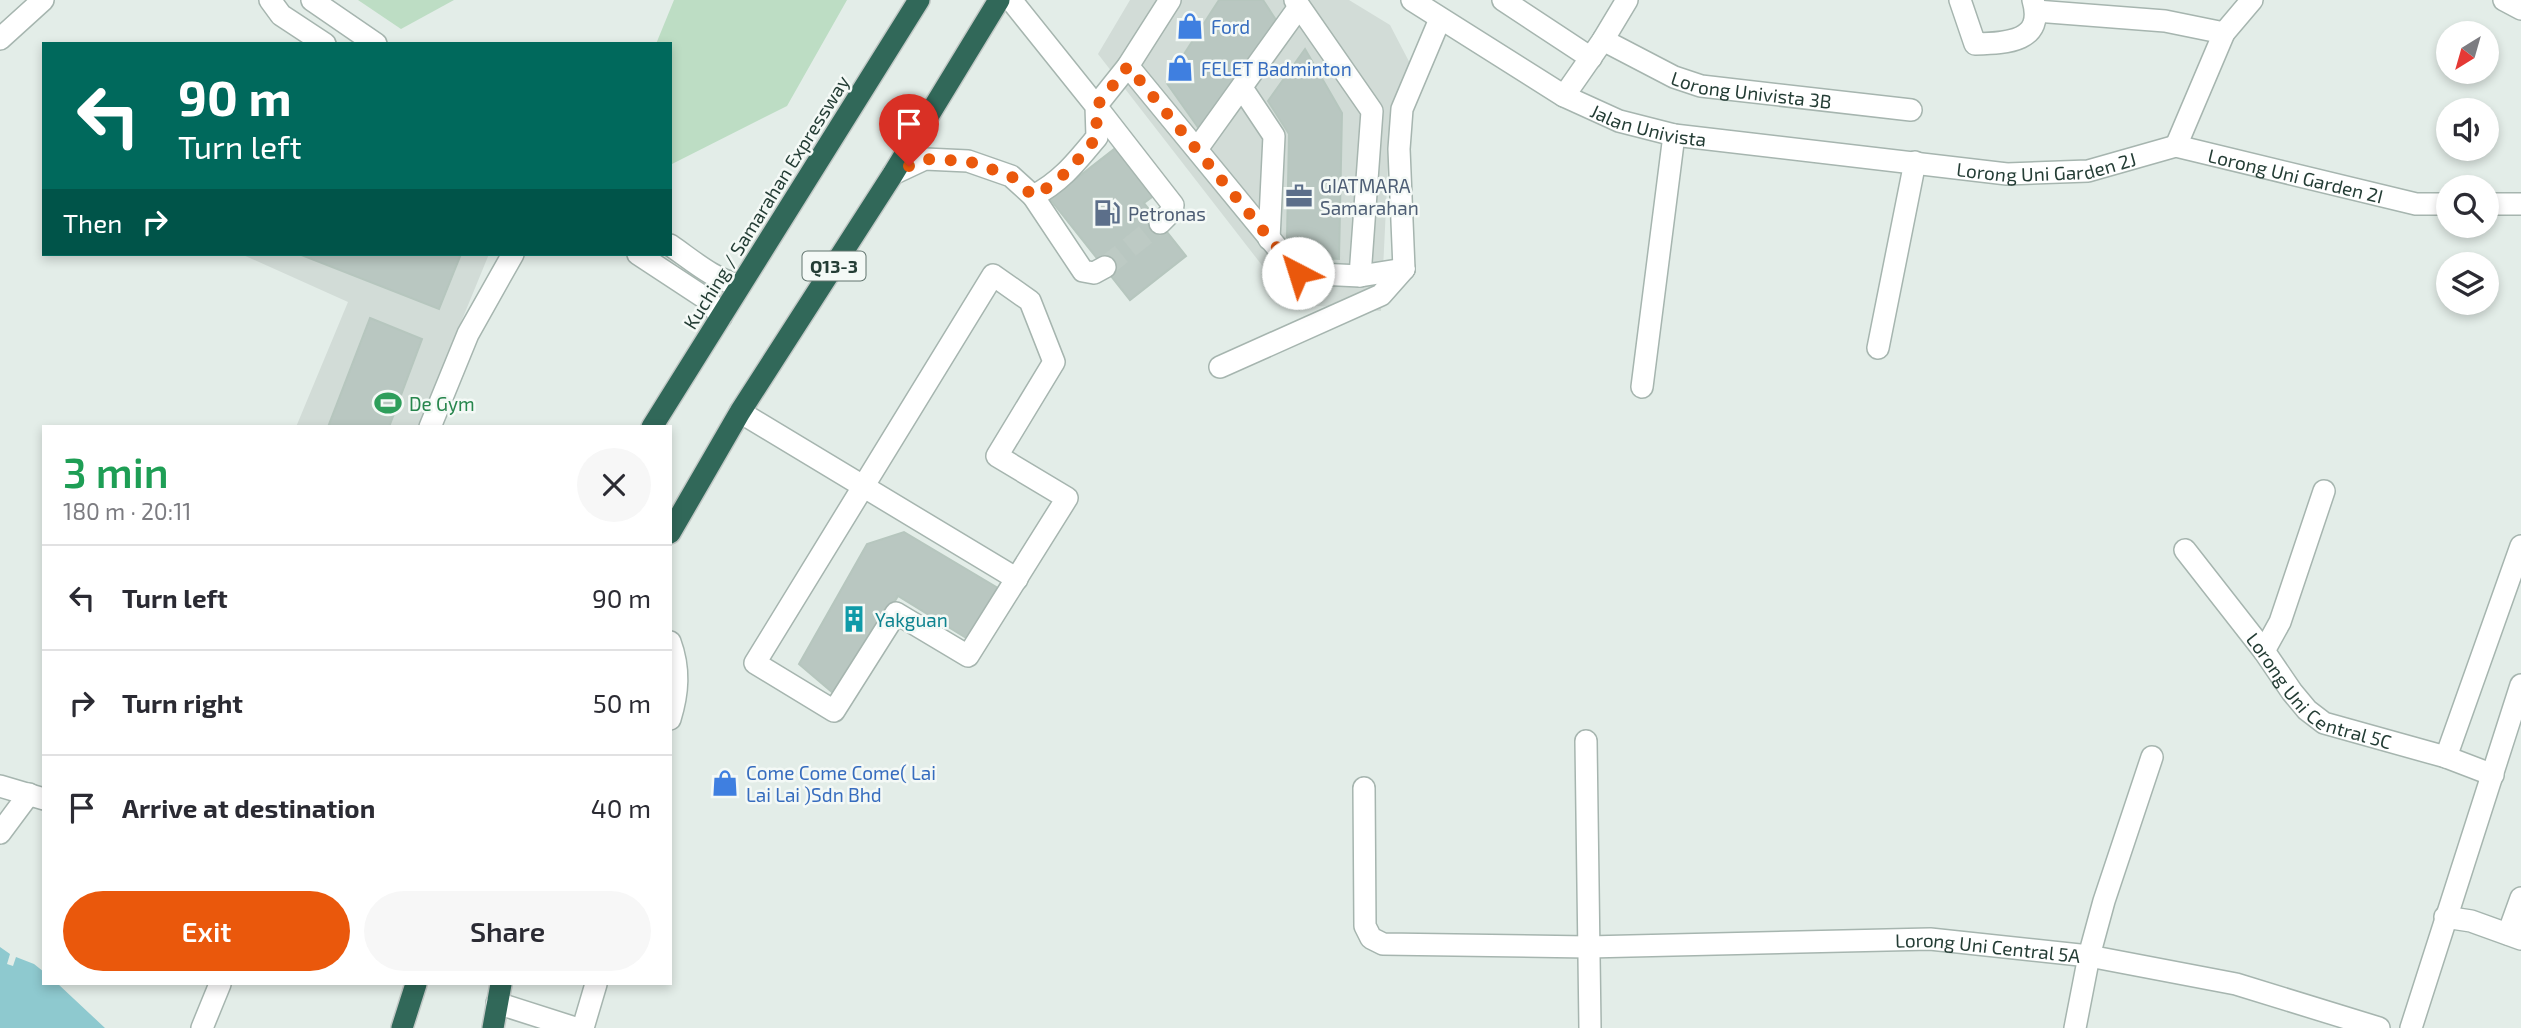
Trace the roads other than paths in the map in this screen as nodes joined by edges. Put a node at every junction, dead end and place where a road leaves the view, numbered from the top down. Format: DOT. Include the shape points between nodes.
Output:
graph roads {
  1 [pos="43,0"];
  2 [pos="270,0"];
  3 [pos="312,0"];
  4 [pos="919,0"];
  5 [pos="999,0"];
  6 [pos="1011,0"];
  7 [pos="1170,0"];
  8 [pos="1412,0"];
  9 [pos="1503,0"];
  10 [pos="1627,0"];
  11 [pos="1960,0"];
  12 [pos="2252,0"];
  13 [pos="2504,0"];
  14 [pos="1297,4"];
  15 [pos="2035,5"];
  16 [pos="2521,9"];
  17 [pos="1440,19"];
  18 [pos="2224,33"];
  19 [pos="0,39"];
  20 [pos="1603,40"];
  21 [pos="322,42"];
  22 [pos="373,42"];
  23 [pos="1591,58"];
  24 [pos="1128,66"];
  25 [pos="1242,88"];
  26 [pos="1564,96"];
  27 [pos="1096,107"];
  28 [pos="1910,110"];
  29 [pos="1674,135"];
  30 [pos="2176,146"];
  31 [pos="1197,149"];
  32 [pos="1914,162"];
  33 [pos="893,174"];
  34 [pos="1033,196"];
  35 [pos="2436,204"];
  36 [pos="2499,204"];
  37 [pos="2521,204"];
  38 [pos="1160,223"];
  39 [pos="1269,239"];
  40 [pos="672,246"];
  41 [pos="512,256"];
  42 [pos="641,256"];
  43 [pos="1105,267"];
  44 [pos="1404,270"];
  45 [pos="1360,276"];
  46 [pos="740,285"];
  47 [pos="721,317"];
  48 [pos="1878,348"];
  49 [pos="1220,367"];
  50 [pos="1642,387"];
  51 [pos="740,412"];
  52 [pos="431,425"];
  53 [pos="653,425"];
  54 [pos="865,486"];
  55 [pos="2324,491"];
  56 [pos="672,530"];
  57 [pos="2521,546"];
  58 [pos="2185,550"];
  59 [pos="1017,579"];
  60 [pos="672,651"];
  61 [pos="2264,651"];
  62 [pos="2521,685"];
  63 [pos="672,713"];
  64 [pos="1586,741"];
  65 [pos="2152,757"];
  66 [pos="2446,757"];
  67 [pos="2493,775"];
  68 [pos="0,786"];
  69 [pos="1364,788"];
  70 [pos="36,796"];
  71 [pos="0,833"];
  72 [pos="2521,898"];
  73 [pos="2445,917"];
  74 [pos="2515,937"];
  75 [pos="1588,947"];
  76 [pos="2089,956"];
  77 [pos="220,985"];
  78 [pos="416,985"];
  79 [pos="596,985"];
  80 [pos="499,993"];
  81 [pos="202,1028"];
  82 [pos="401,1028"];
  83 [pos="493,1028"];
  84 [pos="575,1028"];
  85 [pos="583,1028"];
  86 [pos="1590,1028"];
  87 [pos="2075,1028"];
  88 [pos="2379,1028"];
  89 [pos="2411,1028"];
  1 -- 19 [label="street"];
  2 -- 21 [label="street" via="281,15"];
  3 -- 22 [label="street"];
  4 -- 46 [label="highway, Kuching / Samarahan Expressway"];
  5 -- 33 [label="highway, Q13-3"];
  6 -- 27 [label="street"];
  7 -- 24 [label="street"];
  8 -- 17 [label="street, Jalan Univista"];
  9 -- 23 [label="street"];
  10 -- 20 [label="street"];
  11 -- 15 [label="street" via="1975,44 2025,37 2035,26"];
  12 -- 18 [label="street"];
  13 -- 16 [label="street"];
  14 -- 25 [label="street"];
  14 -- 45 [label="street" via="1372,111"];
  15 -- 18 [label="street"];
  17 -- 26 [label="street, Jalan Univista"];
  17 -- 44 [label="street" via="1402,109"];
  18 -- 30 [label="street"];
  20 -- 23 [label="street"];
  20 -- 28 [label="street, Lorong Univista 3B" via="1701,86"];
  23 -- 26 [label="street"];
  24 -- 27 [label="street"];
  24 -- 31 [label="street"];
  25 -- 31 [label="street"];
  25 -- 39 [label="street" via="1274,136"];
  26 -- 29 [label="street, Jalan Univista" via="1619,121"];
  27 -- 34 [label="street" via="1097,137 1068,173"];
  27 -- 38 [label="street" via="1173,205"];
  29 -- 32 [label="street, Jalan Univista"];
  29 -- 50 [label="street"];
  30 -- 32 [label="street, Lorong Uni Garden 2J" via="2088,171 2007,174"];
  30 -- 35 [label="street, Lorong Uni Garden 2I" via="2416,204"];
  31 -- 39 [label="street"];
  32 -- 48 [label="street"];
  33 -- 34 [label="street" via="925,159 968,161 1011,176"];
  33 -- 51 [label="highway, Q13-3"];
  34 -- 43 [label="street" via="1083,271 1094,273"];
  36 -- 37 [label="street"];
  39 -- 45 [label="street" via="1298,273"];
  40 -- 46 [label="street" via="728,283"];
  41 -- 52 [label="street" via="468,334"];
  42 -- 47 [label="street" via="708,300"];
  44 -- 45 [label="street"];
  44 -- 49 [label="street" via="1381,295"];
  46 -- 47 [label="highway, Kuching / Samarahan Expressway"];
  47 -- 53 [label="highway, Kuching / Samarahan Expressway"];
  51 -- 54 [label="street"];
  51 -- 56 [label="highway, Q13-3"];
  54 -- 59 [label="street"];
  54 -- 59 [label="street" via="755,663 834,711 895,612 968,656"];
  54 -- 59 [label="street" via="993,275 1030,302 1054,362 997,456 1067,498"];
  55 -- 61 [label="street" via="2280,622"];
  57 -- 66 [label="street"];
  58 -- 61 [label="street, Lorong Uni Central 5C"];
  60 -- 63 [label="street" via="678,694"];
  61 -- 66 [label="street, Lorong Uni Central 5C" via="2306,710 2324,723"];
  62 -- 67 [label="street"];
  64 -- 75 [label="street"];
  65 -- 76 [label="street"];
  66 -- 67 [label="street, Lorong Uni Central 5C"];
  67 -- 73 [label="street"];
  68 -- 70 [label="street"];
  69 -- 75 [label="street, Lorong Uni Central 5A" via="1365,926 1371,938 1383,944"];
  70 -- 71 [label="street"];
  72 -- 74 [label="street"];
  73 -- 74 [label="street"];
  73 -- 89 [label="street"];
  75 -- 76 [label="street, Lorong Uni Central 5A" via="1930,939"];
  75 -- 86 [label="street"];
  76 -- 87 [label="street"];
  76 -- 88 [label="street, Lorong Uni Central 5A" via="2236,984"];
  77 -- 81 [label="street"];
  78 -- 82 [label="highway"];
  79 -- 85 [label="street"];
  80 -- 83 [label="highway"];
  80 -- 84 [label="street"];
}
